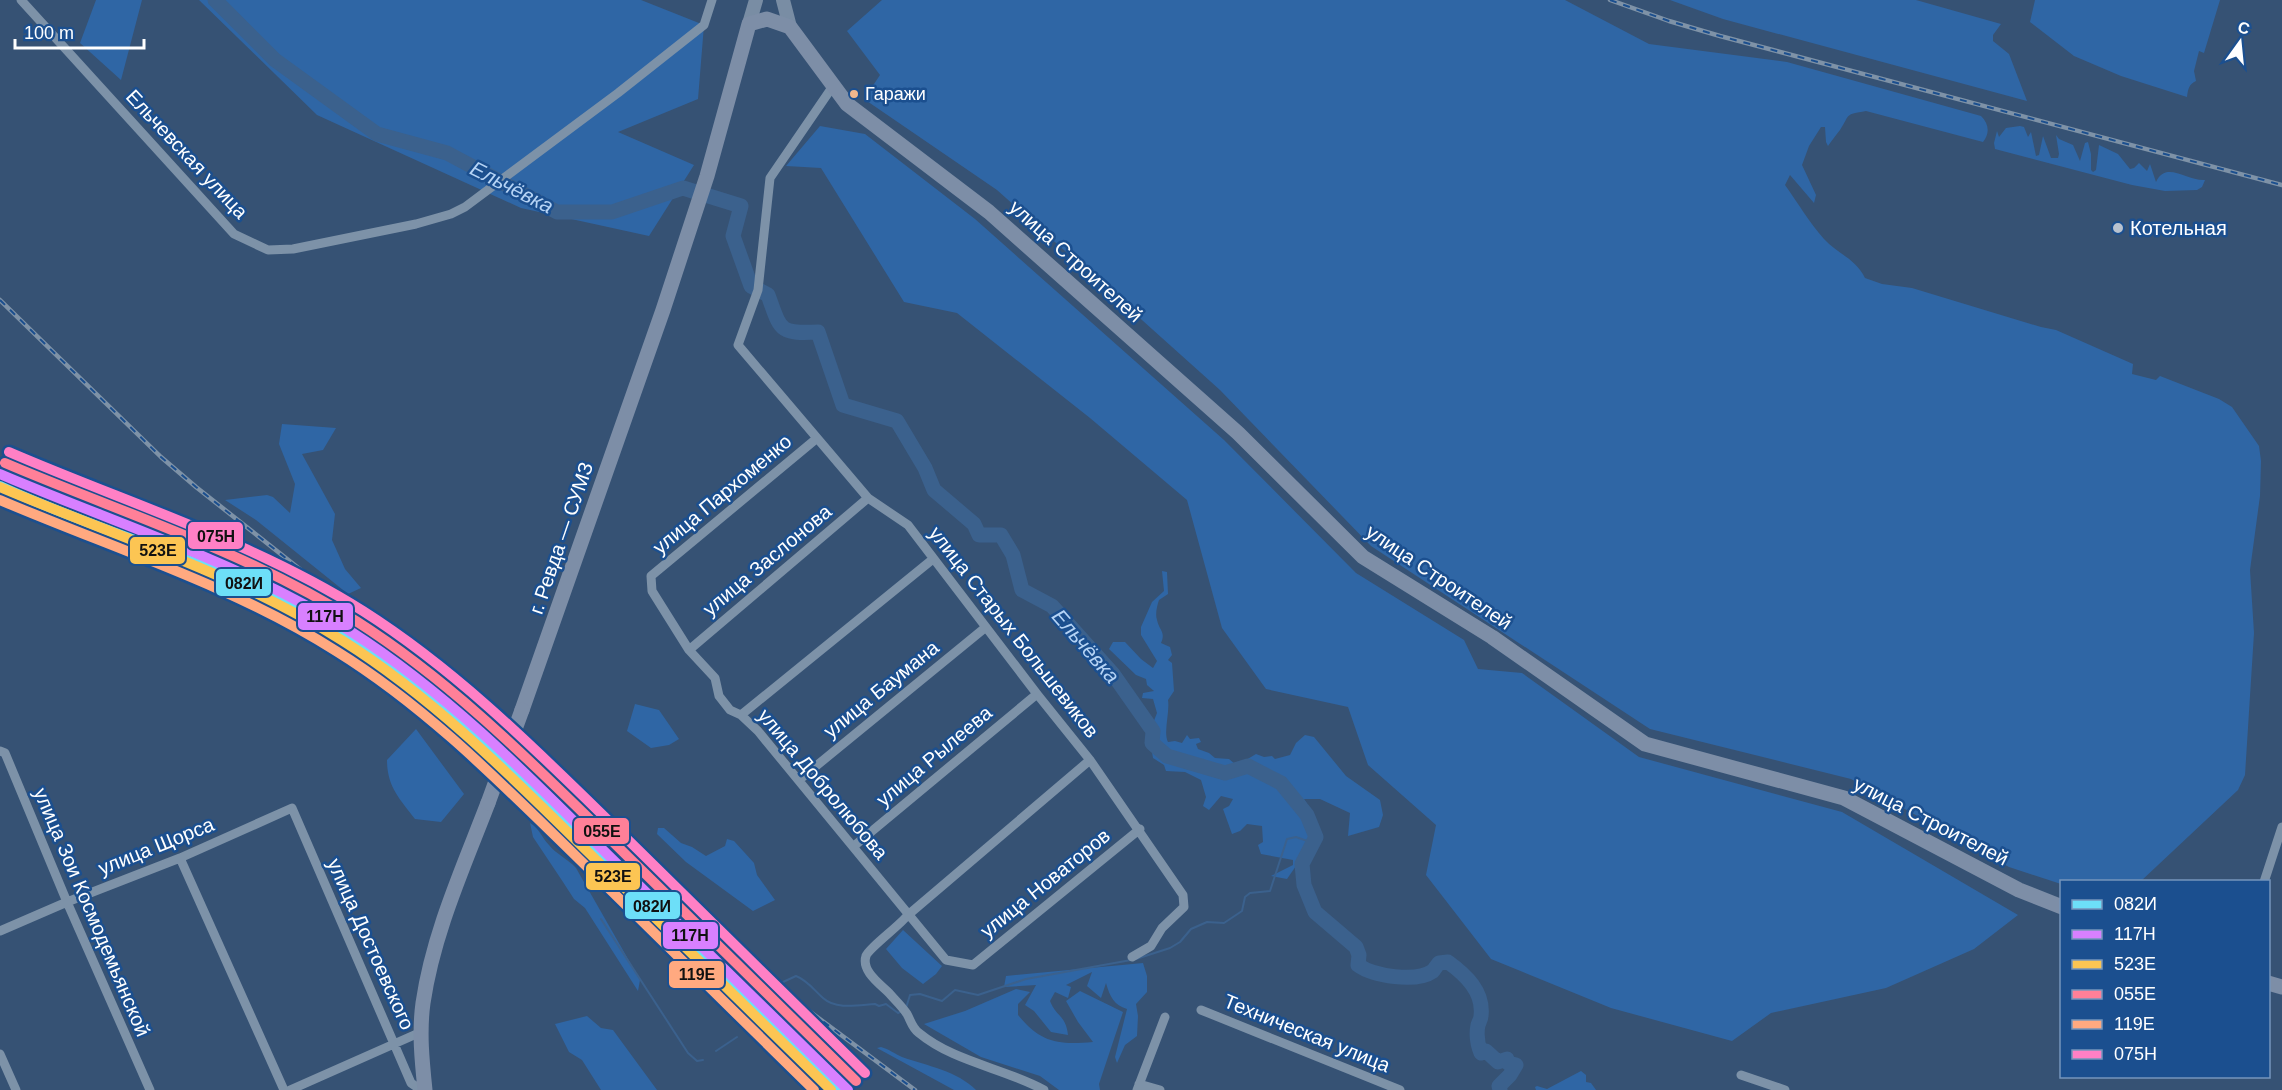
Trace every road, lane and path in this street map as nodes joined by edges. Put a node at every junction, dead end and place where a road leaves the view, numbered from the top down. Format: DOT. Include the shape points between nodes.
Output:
graph roads {
  1 [pos="21,0"];
  2 [pos="712,0"];
  3 [pos="756,0"];
  4 [pos="783,0"];
  5 [pos="749,24"];
  6 [pos="790,27"];
  7 [pos="833,86"];
  8 [pos="816,439"];
  9 [pos="868,498"];
  10 [pos="933,559"];
  11 [pos="651,576"];
  12 [pos="986,627"];
  13 [pos="689,650"];
  14 [pos="1037,694"];
  15 [pos="741,715"];
  16 [pos="0,751"];
  17 [pos="1090,760"];
  18 [pos="799,780"];
  19 [pos="292,808"];
  20 [pos="2282,827"];
  21 [pos="1140,829"];
  22 [pos="854,846"];
  23 [pos="180,858"];
  24 [pos="2265,880"];
  25 [pos="67,902"];
  26 [pos="2060,907"];
  27 [pos="908,915"];
  28 [pos="0,931"];
  29 [pos="1132,957"];
  30 [pos="973,965"];
  31 [pos="1201,1010"];
  32 [pos="1165,1017"];
  33 [pos="421,1032"];
  34 [pos="395,1043"];
  35 [pos="0,1054"];
  36 [pos="1742,1075"];
  37 [pos="1138,1087"];
  38 [pos="16,1090"];
  39 [pos="150,1090"];
  40 [pos="284,1090"];
  41 [pos="290,1090"];
  42 [pos="423,1090"];
  43 [pos="1044,1090"];
  44 [pos="1160,1090"];
  45 [pos="1400,1090"];
  46 [pos="1785,1090"];
  1 -- 2 [label="street, Ельчевская улица" via="234,234 268,250 294,249 416,224 465,207 704,25"];
  3 -- 5 [label="street, г. Ревда — СУМЗ"];
  4 -- 6 [label="street, улица Строителей"];
  5 -- 6 [label="main road" via="767,19"];
  5 -- 33 [label="main road, г. Ревда — СУМЗ, bridge" via="707,176 663,310 522,711 443,921 427,983"];
  6 -- 7 [label="main road, улица Строителей"];
  7 -- 8 [label="street, улица Старых Большевиков" via="770,177 758,290 738,345"];
  7 -- 26 [label="main road, улица Строителей" via="847,104 989,212 1229,425 1363,557 1492,637 1645,744 1844,798 2019,890"];
  8 -- 9 [label="street, улица Старых Большевиков"];
  8 -- 11 [label="street, улица Пархоменко"];
  9 -- 10 [label="street, улица Старых Большевиков" via="908,525"];
  9 -- 13 [label="street, улица Заслонова"];
  10 -- 12 [label="street, улица Старых Большевиков"];
  10 -- 15 [label="street"];
  11 -- 13 [label="street, улица Добролюбова" via="652,591"];
  12 -- 14 [label="street, улица Старых Большевиков"];
  12 -- 18 [label="street, улица Баумана"];
  13 -- 15 [label="street, улица Добролюбова" via="715,678 719,696 730,710"];
  14 -- 17 [label="street, улица Старых Большевиков"];
  14 -- 22 [label="street, улица Рылеева"];
  15 -- 18 [label="street, улица Добролюбова"];
  16 -- 25 [label="street, улица Зои Космодемьянской" via="5,753"];
  17 -- 21 [label="street, улица Старых Большевиков"];
  17 -- 27 [label="street"];
  18 -- 22 [label="street, улица Добролюбова"];
  19 -- 23 [label="street, улица Щорса"];
  19 -- 34 [label="street, улица Достоевского"];
  20 -- 24 [label="street"];
  21 -- 29 [label="street, улица Старых Большевиков" via="1185,903 1151,946"];
  21 -- 30 [label="street, улица Новаторов"];
  22 -- 27 [label="street, улица Добролюбова"];
  23 -- 25 [label="street, улица Щорса"];
  23 -- 40 [label="street"];
  25 -- 28 [label="street, улица Щорса"];
  25 -- 39 [label="street, улица Зои Космодемьянской"];
  27 -- 30 [label="street, улица Добролюбова" via="946,960"];
  27 -- 43 [label="street" via="866,955 865,966 871,975 906,1013 912,1026 927,1038"];
  31 -- 45 [label="street, Техническая улица"];
  32 -- 37 [label="street"];
  33 -- 34 [label="street"];
  33 -- 42 [label="main road, г. Ревда — СУМЗ"];
  34 -- 41 [label="street"];
  34 -- 42 [label="street, улица Достоевского" via="411,1083"];
  35 -- 38 [label="street"];
  36 -- 46 [label="street"];
  37 -- 44 [label="street"];
}
